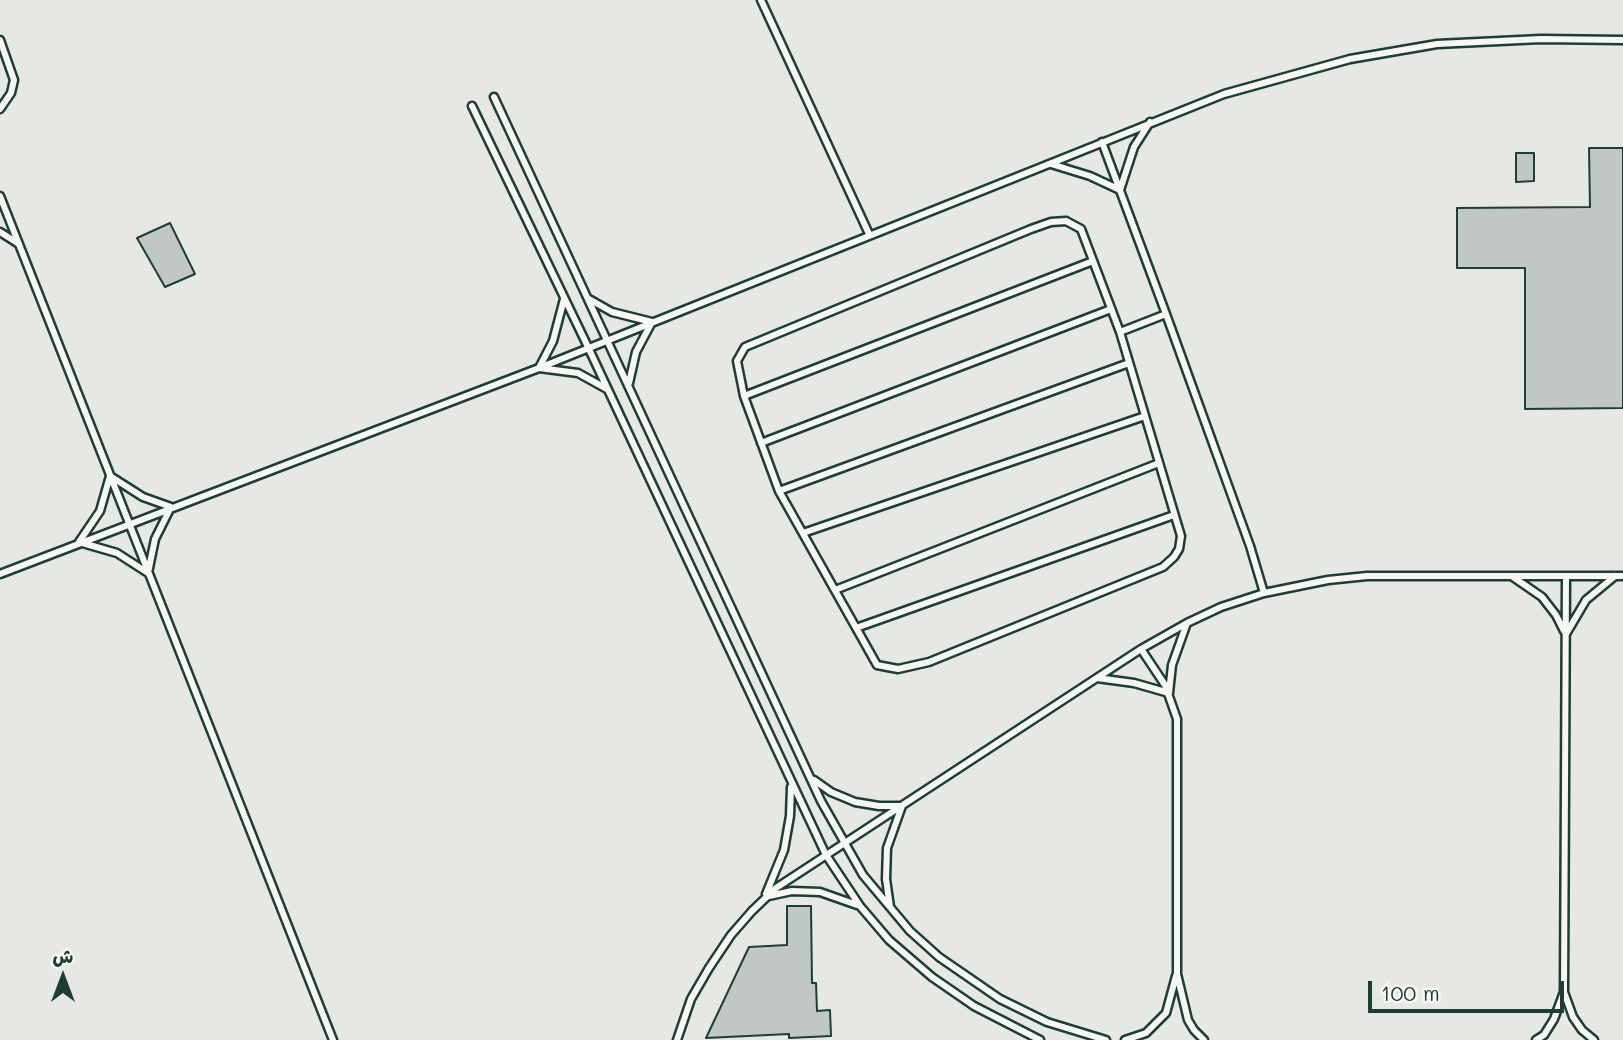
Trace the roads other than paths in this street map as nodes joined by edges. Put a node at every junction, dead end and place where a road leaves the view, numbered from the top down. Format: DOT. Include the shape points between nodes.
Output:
graph roads {
  1 [pos="761,0"];
  2 [pos="0,40"];
  3 [pos="1623,40"];
  4 [pos="494,97"];
  5 [pos="472,106"];
  6 [pos="0,109"];
  7 [pos="1150,121"];
  8 [pos="1102,142"];
  9 [pos="1049,163"];
  10 [pos="1120,190"];
  11 [pos="0,196"];
  12 [pos="0,232"];
  13 [pos="869,234"];
  14 [pos="19,244"];
  15 [pos="1093,261"];
  16 [pos="564,297"];
  17 [pos="589,299"];
  18 [pos="1111,309"];
  19 [pos="1166,314"];
  20 [pos="652,322"];
  21 [pos="1120,332"];
  22 [pos="608,340"];
  23 [pos="588,347"];
  24 [pos="1129,362"];
  25 [pos="539,368"];
  26 [pos="629,384"];
  27 [pos="608,390"];
  28 [pos="744,396"];
  29 [pos="1145,416"];
  30 [pos="761,443"];
  31 [pos="1159,463"];
  32 [pos="110,476"];
  33 [pos="779,491"];
  34 [pos="171,507"];
  35 [pos="1174,515"];
  36 [pos="129,523"];
  37 [pos="803,533"];
  38 [pos="79,542"];
  39 [pos="148,573"];
  40 [pos="0,574"];
  41 [pos="1511,576"];
  42 [pos="1566,576"];
  43 [pos="1615,576"];
  44 [pos="1623,576"];
  45 [pos="835,590"];
  46 [pos="1264,593"];
  47 [pos="1187,622"];
  48 [pos="856,628"];
  49 [pos="1565,635"];
  50 [pos="1141,649"];
  51 [pos="1097,678"];
  52 [pos="1169,692"];
  53 [pos="811,778"];
  54 [pos="790,782"];
  55 [pos="902,806"];
  56 [pos="845,844"];
  57 [pos="826,855"];
  58 [pos="764,898"];
  59 [pos="860,906"];
  60 [pos="890,909"];
  61 [pos="1177,974"];
  62 [pos="1564,992"];
  63 [pos="333,1040"];
  64 [pos="677,1040"];
  65 [pos="1040,1040"];
  66 [pos="1106,1040"];
  67 [pos="1125,1040"];
  68 [pos="1204,1040"];
  69 [pos="1536,1040"];
  70 [pos="1594,1040"];
  1 -- 13 [label="lane"];
  2 -- 6 [label="lane" via="14,80"];
  3 -- 7 [label="lane" via="1490,41 1394,51 1266,80"];
  4 -- 17 [label="lane"];
  5 -- 16 [label="lane"];
  7 -- 8 [label="lane"];
  7 -- 10 [label="lane" via="1128,161"];
  8 -- 9 [label="lane"];
  8 -- 10 [label="lane"];
  9 -- 10 [label="lane"];
  9 -- 13 [label="lane"];
  10 -- 19 [label="lane"];
  11 -- 14 [label="lane"];
  12 -- 14 [label="lane"];
  13 -- 20 [label="lane"];
  14 -- 32 [label="lane"];
  15 -- 18 [label="lane"];
  15 -- 28 [label="lane"];
  15 -- 28 [label="lane" via="1080,229 1066,221 1031,229 745,347 737,361"];
  16 -- 23 [label="lane"];
  16 -- 25 [label="lane" via="553,341"];
  17 -- 20 [label="lane" via="612,312"];
  17 -- 22 [label="lane"];
  18 -- 21 [label="lane"];
  18 -- 30 [label="lane"];
  19 -- 21 [label="lane"];
  19 -- 46 [label="lane"];
  20 -- 22 [label="lane"];
  20 -- 26 [label="lane" via="636,352"];
  21 -- 24 [label="lane"];
  22 -- 23 [label="lane"];
  22 -- 26 [label="lane"];
  23 -- 25 [label="lane"];
  23 -- 27 [label="lane"];
  24 -- 29 [label="lane"];
  24 -- 33 [label="lane"];
  25 -- 27 [label="lane" via="578,373"];
  25 -- 34 [label="lane"];
  26 -- 53 [label="lane"];
  27 -- 54 [label="lane"];
  28 -- 30 [label="lane"];
  29 -- 31 [label="lane"];
  29 -- 37 [label="lane"];
  30 -- 33 [label="lane"];
  31 -- 35 [label="lane"];
  31 -- 45 [label="lane"];
  32 -- 34 [label="lane" via="143,497"];
  32 -- 36 [label="lane"];
  32 -- 38 [label="lane" via="100,511"];
  33 -- 37 [label="lane"];
  34 -- 36 [label="lane"];
  34 -- 39 [label="lane" via="155,538"];
  35 -- 48 [label="lane"];
  35 -- 48 [label="lane" via="1181,536 1179,549 1163,567 929,662 898,668 877,665"];
  36 -- 38 [label="lane"];
  36 -- 39 [label="lane"];
  37 -- 45 [label="lane"];
  38 -- 39 [label="lane" via="117,553"];
  38 -- 40 [label="lane"];
  39 -- 63 [label="lane"];
  41 -- 42 [label="lane"];
  41 -- 46 [label="lane" via="1367,576"];
  41 -- 49 [label="lane" via="1542,597"];
  42 -- 43 [label="lane"];
  42 -- 49 [label="lane"];
  43 -- 44 [label="lane"];
  43 -- 49 [label="lane" via="1586,600"];
  45 -- 48 [label="lane"];
  46 -- 47 [label="lane"];
  47 -- 50 [label="lane"];
  47 -- 52 [label="lane"];
  49 -- 62 [label="lane"];
  50 -- 51 [label="lane"];
  50 -- 52 [label="lane"];
  51 -- 52 [label="lane"];
  51 -- 55 [label="lane"];
  52 -- 61 [label="lane" via="1178,734"];
  53 -- 55 [label="lane" via="855,802"];
  53 -- 56 [label="lane"];
  54 -- 57 [label="lane"];
  54 -- 58 [label="lane" via="788,833"];
  55 -- 56 [label="lane"];
  55 -- 60 [label="lane" via="886,863"];
  56 -- 57 [label="lane"];
  56 -- 60 [label="lane"];
  57 -- 58 [label="lane"];
  57 -- 59 [label="lane"];
  58 -- 59 [label="lane" via="792,891 820,892"];
  58 -- 64 [label="lane" via="709,968 691,999"];
  59 -- 65 [label="lane" via="889,940 932,977 974,1006"];
  60 -- 66 [label="lane" via="939,957 1000,999 1047,1022"];
  61 -- 67 [label="lane" via="1166,1013 1146,1033"];
  61 -- 68 [label="lane" via="1188,1020"];
  62 -- 69 [label="lane" via="1555,1020"];
  62 -- 70 [label="lane" via="1573,1017"];
}
